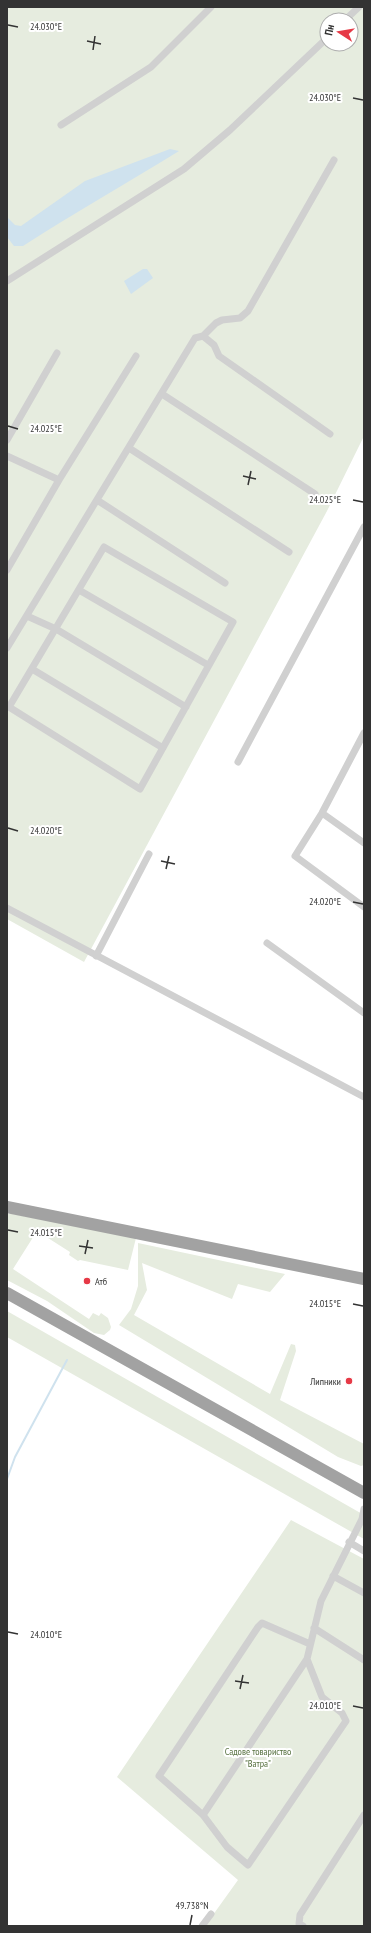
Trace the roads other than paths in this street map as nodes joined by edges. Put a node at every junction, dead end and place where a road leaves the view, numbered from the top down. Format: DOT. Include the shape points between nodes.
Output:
graph roads {
  1 [pos="211,7"];
  2 [pos="319,46"];
  3 [pos="61,126"];
  4 [pos="334,160"];
  5 [pos="7,281"];
  6 [pos="203,336"];
  7 [pos="57,353"];
  8 [pos="136,356"];
  9 [pos="162,394"];
  10 [pos="330,434"];
  11 [pos="7,440"];
  12 [pos="129,448"];
  13 [pos="7,456"];
  14 [pos="59,480"];
  15 [pos="315,494"];
  16 [pos="97,500"];
  17 [pos="364,528"];
  18 [pos="289,552"];
  19 [pos="7,570"];
  20 [pos="225,583"];
  21 [pos="79,590"];
  22 [pos="27,616"];
  23 [pos="56,629"];
  24 [pos="7,648"];
  25 [pos="208,665"];
  26 [pos="32,668"];
  27 [pos="186,707"];
  28 [pos="364,734"];
  29 [pos="163,748"];
  30 [pos="238,762"];
  31 [pos="322,813"];
  32 [pos="364,843"];
  33 [pos="150,854"];
  34 [pos="364,907"];
  35 [pos="7,908"];
  36 [pos="267,943"];
  37 [pos="96,956"];
  38 [pos="364,1012"];
  39 [pos="364,1097"];
  40 [pos="7,1207"];
  41 [pos="364,1279"];
  42 [pos="7,1293"];
  43 [pos="364,1493"];
  44 [pos="364,1509"];
  45 [pos="349,1542"];
  46 [pos="364,1551"];
  47 [pos="332,1576"];
  48 [pos="364,1593"];
  49 [pos="314,1628"];
  50 [pos="310,1644"];
  51 [pos="308,1658"];
  52 [pos="364,1660"];
  53 [pos="202,1815"];
  54 [pos="364,1815"];
  55 [pos="211,1914"];
  56 [pos="202,1926"];
  57 [pos="302,1926"];
  1 -- 3 [label="street" via="152,68"];
  2 -- 5 [label="street" via="230,130 184,168"];
  4 -- 6 [label="street" via="248,311 240,318 216,323"];
  6 -- 9 [label="street" via="195,338"];
  6 -- 10 [label="street" via="214,345 219,356"];
  7 -- 11 [label="street"];
  8 -- 14 [label="street"];
  9 -- 12 [label="street"];
  9 -- 15 [label="street"];
  12 -- 16 [label="street"];
  12 -- 18 [label="street"];
  13 -- 14 [label="street"];
  14 -- 19 [label="street"];
  16 -- 20 [label="street"];
  16 -- 22 [label="street"];
  17 -- 30 [label="street"];
  21 -- 23 [label="street"];
  21 -- 25 [label="street"];
  21 -- 25 [label="street" via="104,547 233,622"];
  22 -- 23 [label="street"];
  22 -- 24 [label="street"];
  23 -- 26 [label="street"];
  23 -- 27 [label="street"];
  25 -- 27 [label="street"];
  26 -- 29 [label="street"];
  26 -- 29 [label="street" via="9,707 140,788"];
  27 -- 29 [label="street"];
  28 -- 31 [label="street"];
  31 -- 32 [label="street"];
  31 -- 34 [label="street" via="295,856"];
  33 -- 37 [label="street"];
  35 -- 37 [label="street"];
  36 -- 38 [label="street"];
  37 -- 39 [label="street"];
  40 -- 41 [label="highway"];
  42 -- 43 [label="highway"];
  44 -- 45 [label="street" via="362,1519"];
  45 -- 46 [label="street"];
  45 -- 47 [label="street"];
  47 -- 48 [label="street"];
  47 -- 49 [label="street" via="321,1601"];
  49 -- 50 [label="street"];
  49 -- 52 [label="street"];
  50 -- 51 [label="street"];
  50 -- 53 [label="street" via="262,1623 160,1772 159,1776"];
  51 -- 53 [label="street"];
  51 -- 53 [label="street" via="322,1697 342,1713 346,1721 248,1866 227,1847"];
  54 -- 57 [label="street" via="300,1915 299,1924"];
  55 -- 56 [label="street"];
}
